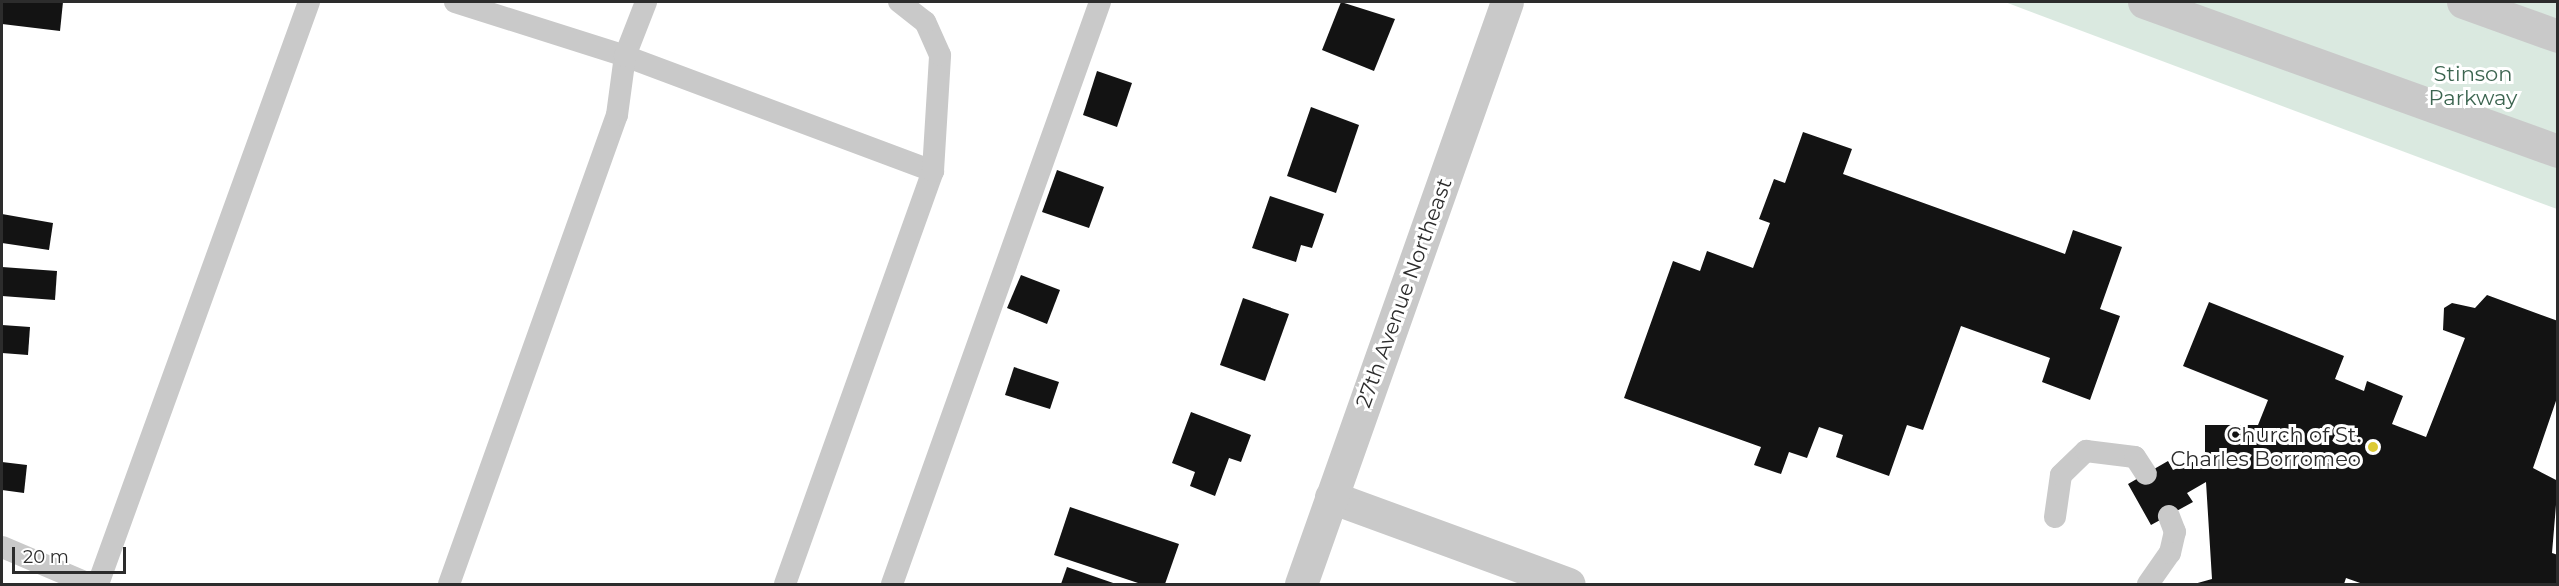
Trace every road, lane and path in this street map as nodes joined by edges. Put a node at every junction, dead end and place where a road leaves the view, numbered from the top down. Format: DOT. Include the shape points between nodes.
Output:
graph roads {
  1 [pos="309,2"];
  2 [pos="455,2"];
  3 [pos="646,2"];
  4 [pos="899,2"];
  5 [pos="1100,2"];
  6 [pos="1507,2"];
  7 [pos="2144,2"];
  8 [pos="2463,2"];
  9 [pos="2558,36"];
  10 [pos="625,56"];
  11 [pos="2558,151"];
  12 [pos="933,171"];
  13 [pos="2146,474"];
  14 [pos="1332,497"];
  15 [pos="2169,516"];
  16 [pos="2055,517"];
  17 [pos="2,547"];
  18 [pos="89,585"];
  19 [pos="98,585"];
  20 [pos="449,585"];
  21 [pos="785,585"];
  22 [pos="892,585"];
  23 [pos="1301,585"];
  24 [pos="1569,585"];
  25 [pos="2148,585"];
  1 -- 19 [label="lane"];
  2 -- 10 [label="lane"];
  3 -- 10 [label="lane"];
  4 -- 12 [label="lane" via="925,21 940,55"];
  5 -- 22 [label="lane"];
  6 -- 14 [label="street, 27th Avenue Northeast"];
  7 -- 11 [label="street"];
  8 -- 9 [label="street"];
  10 -- 12 [label="lane"];
  10 -- 20 [label="lane" via="617,115"];
  12 -- 21 [label="lane"];
  13 -- 16 [label="lane" via="2135,457 2086,451 2061,475"];
  14 -- 23 [label="street, 27th Avenue Northeast"];
  14 -- 24 [label="street"];
  15 -- 25 [label="lane" via="2175,532 2170,553"];
  17 -- 18 [label="lane"];
}
